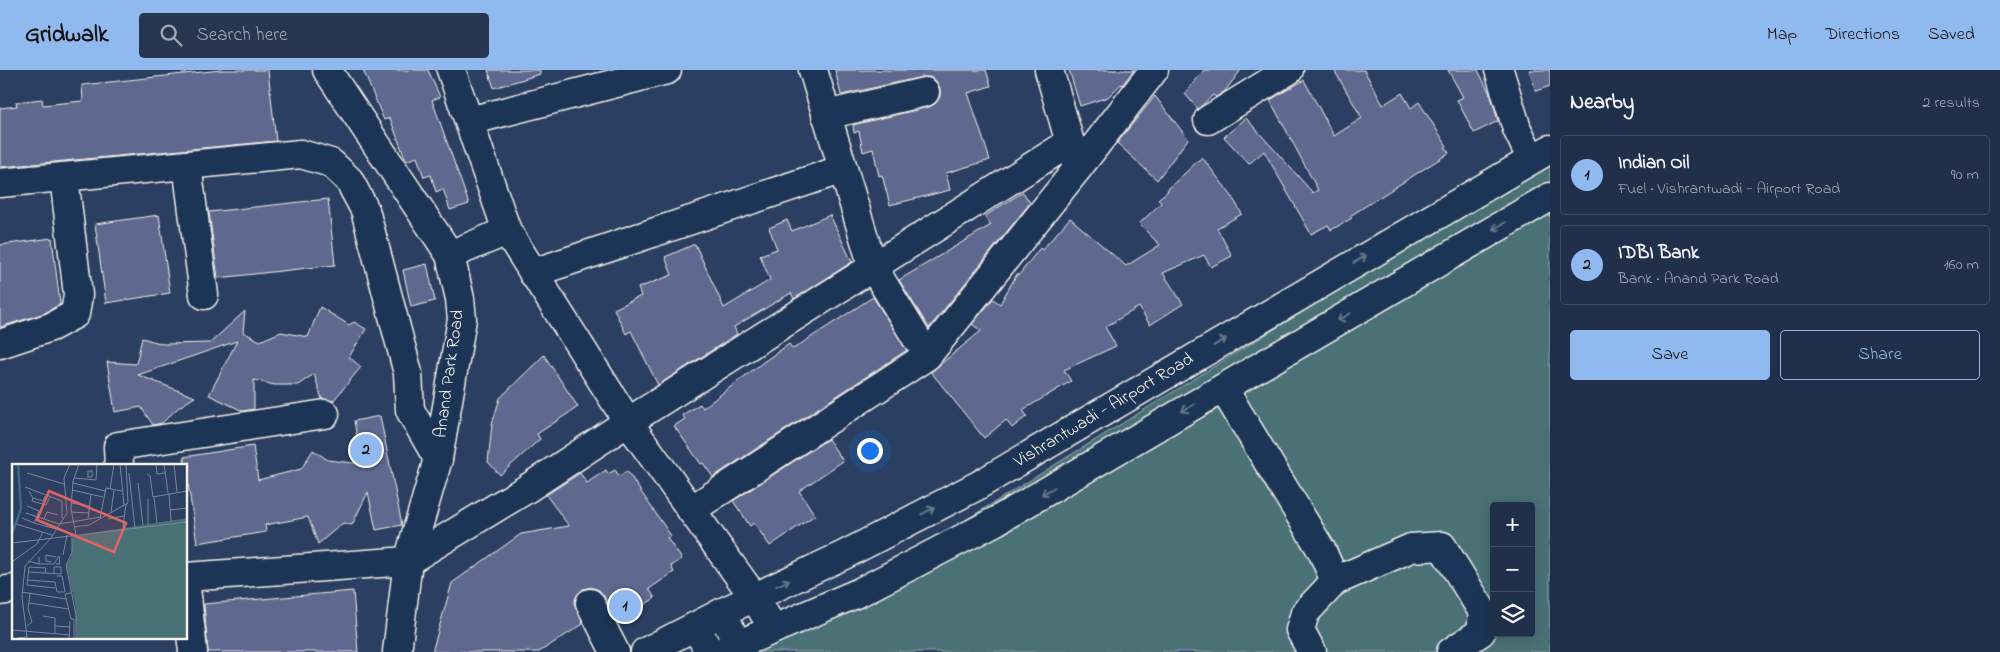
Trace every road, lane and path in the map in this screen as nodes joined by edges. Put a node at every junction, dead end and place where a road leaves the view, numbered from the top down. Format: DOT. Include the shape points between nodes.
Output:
graph roads {
  1 [pos="327,70"];
  2 [pos="451,70"];
  3 [pos="667,70"];
  4 [pos="812,70"];
  5 [pos="1049,70"];
  6 [pos="1154,70"];
  7 [pos="1290,70"];
  8 [pos="1499,70"];
  9 [pos="925,92"];
  10 [pos="826,115"];
  11 [pos="1208,120"];
  12 [pos="469,121"];
  13 [pos="1069,143"];
  14 [pos="1541,154"];
  15 [pos="186,165"];
  16 [pos="1078,168"];
  17 [pos="843,169"];
  18 [pos="64,177"];
  19 [pos="0,183"];
  20 [pos="1550,197"];
  21 [pos="507,231"];
  22 [pos="450,255"];
  23 [pos="873,267"];
  24 [pos="533,272"];
  25 [pos="204,295"];
  26 [pos="917,339"];
  27 [pos="0,344"];
  28 [pos="1222,388"];
  29 [pos="324,414"];
  30 [pos="628,422"];
  31 [pos="438,458"];
  32 [pos="120,464"];
  33 [pos="692,510"];
  34 [pos="408,561"];
  35 [pos="188,577"];
  36 [pos="1335,581"];
  37 [pos="754,597"];
  38 [pos="590,603"];
  39 [pos="188,606"];
  40 [pos="724,612"];
  41 [pos="696,626"];
  42 [pos="774,629"];
  43 [pos="732,650"];
  44 [pos="193,652"];
  45 [pos="398,652"];
  46 [pos="615,652"];
  47 [pos="645,652"];
  48 [pos="709,652"];
  49 [pos="1312,652"];
  50 [pos="1451,652"];
  1 -- 22 [label="street, Anand Park Road"];
  2 -- 12 [label="street"];
  3 -- 12 [label="street"];
  4 -- 10 [label="street"];
  5 -- 13 [label="street"];
  6 -- 16 [label="street"];
  7 -- 11 [label="street"];
  8 -- 14 [label="street" via="1517,129"];
  9 -- 10 [label="street"];
  10 -- 17 [label="street"];
  12 -- 21 [label="street"];
  13 -- 16 [label="street"];
  13 -- 23 [label="street"];
  37 -- 14 [label="street, Vishrantwadi - Airport Road, one-way" via="844,555 977,486"];
  15 -- 18 [label="street"];
  15 -- 25 [label="street"];
  15 -- 31 [label="street" via="301,154 331,163 349,180 365,210 408,373 410,410"];
  16 -- 33 [label="street" via="927,356"];
  17 -- 23 [label="street"];
  17 -- 24 [label="street"];
  18 -- 19 [label="street"];
  18 -- 27 [label="street" via="78,295 75,314 51,327"];
  20 -- 28 [label="street, one-way"];
  21 -- 22 [label="street"];
  21 -- 24 [label="street"];
  22 -- 31 [label="street, Anand Park Road" via="462,319"];
  23 -- 26 [label="street"];
  23 -- 30 [label="street"];
  24 -- 30 [label="street"];
  28 -- 36 [label="street" via="1322,551"];
  28 -- 42 [label="street, one-way" via="996,521 860,592"];
  29 -- 32 [label="street" via="118,446"];
  30 -- 33 [label="street"];
  30 -- 34 [label="street"];
  31 -- 34 [label="street, Anand Park Road"];
  33 -- 37 [label="street"];
  34 -- 35 [label="street"];
  34 -- 45 [label="street, Anand Park Road"];
  36 -- 49 [label="street" via="1305,613 1300,630"];
  36 -- 50 [label="street" via="1411,548 1442,546 1483,612 1481,632"];
  37 -- 40 [label="street, Vishrantwadi - Airport Road"];
  37 -- 42 [label="street"];
  38 -- 46 [label="street"];
  39 -- 44 [label="street"];
  40 -- 41 [label="street, Vishrantwadi - Airport Road"];
  40 -- 43 [label="street"];
  41 -- 47 [label="street, Vishrantwadi - Airport Road"];
  41 -- 48 [label="street"];
  42 -- 43 [label="street"];
}
